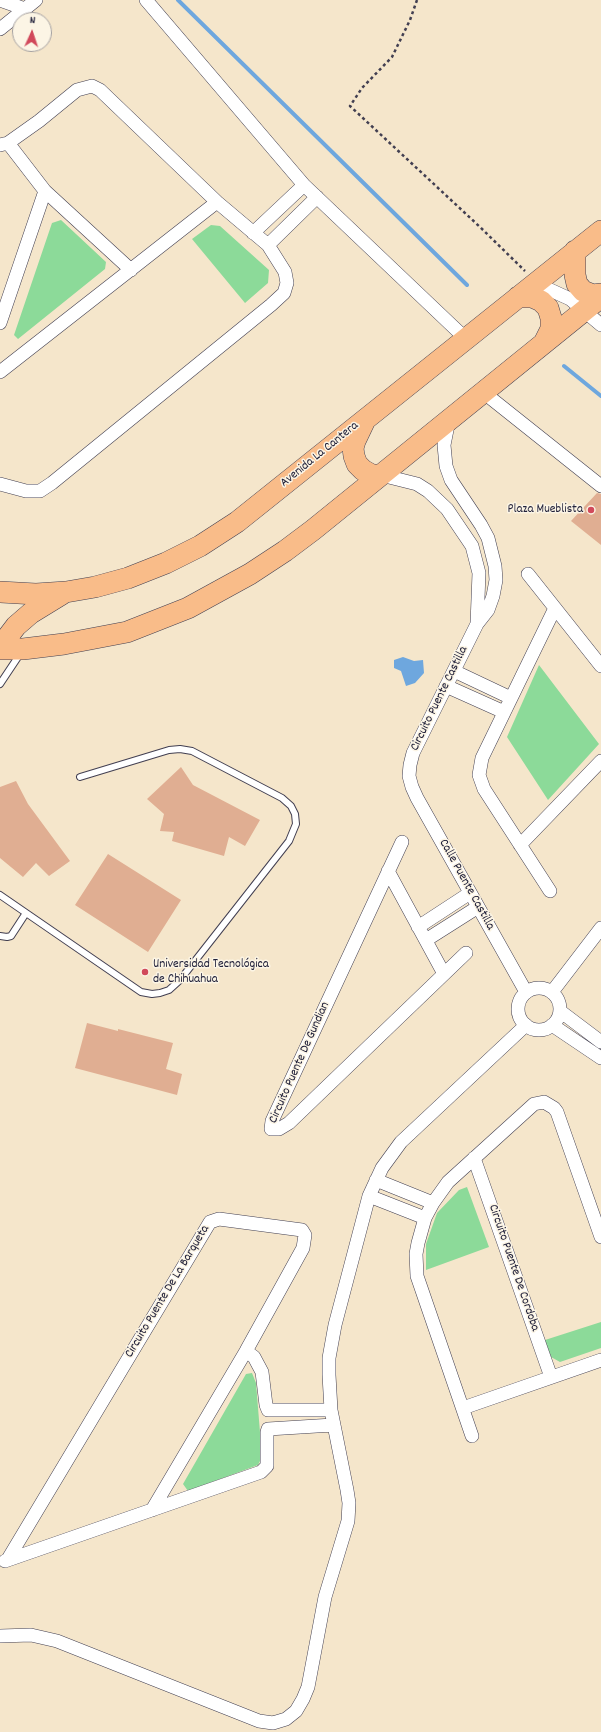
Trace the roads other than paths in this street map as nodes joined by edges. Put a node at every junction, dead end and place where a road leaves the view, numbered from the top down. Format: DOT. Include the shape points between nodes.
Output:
graph roads {
  1 [pos="0,0"];
  2 [pos="36,0"];
  3 [pos="146,0"];
  4 [pos="26,9"];
  5 [pos="0,29"];
  6 [pos="4,144"];
  7 [pos="304,185"];
  8 [pos="45,191"];
  9 [pos="317,197"];
  10 [pos="217,202"];
  11 [pos="601,230"];
  12 [pos="253,233"];
  13 [pos="268,245"];
  14 [pos="575,251"];
  15 [pos="131,270"];
  16 [pos="536,283"];
  17 [pos="601,295"];
  18 [pos="518,297"];
  19 [pos="584,310"];
  20 [pos="0,323"];
  21 [pos="601,325"];
  22 [pos="465,338"];
  23 [pos="544,343"];
  24 [pos="0,372"];
  25 [pos="483,392"];
  26 [pos="367,416"];
  27 [pos="449,420"];
  28 [pos="381,475"];
  29 [pos="0,484"];
  30 [pos="601,486"];
  31 [pos="462,498"];
  32 [pos="447,510"];
  33 [pos="528,574"];
  34 [pos="0,592"];
  35 [pos="66,592"];
  36 [pos="555,608"];
  37 [pos="477,624"];
  38 [pos="0,648"];
  39 [pos="23,649"];
  40 [pos="601,666"];
  41 [pos="454,672"];
  42 [pos="0,684"];
  43 [pos="446,686"];
  44 [pos="511,698"];
  45 [pos="504,712"];
  46 [pos="601,761"];
  47 [pos="409,776"];
  48 [pos="80,777"];
  49 [pos="402,842"];
  50 [pos="520,845"];
  51 [pos="388,871"];
  52 [pos="550,891"];
  53 [pos="470,893"];
  54 [pos="0,895"];
  55 [pos="478,907"];
  56 [pos="26,913"];
  57 [pos="418,927"];
  58 [pos="601,928"];
  59 [pos="0,936"];
  60 [pos="426,940"];
  61 [pos="466,953"];
  62 [pos="444,974"];
  63 [pos="526,992"];
  64 [pos="552,992"];
  65 [pos="560,1011"];
  66 [pos="526,1025"];
  67 [pos="552,1025"];
  68 [pos="601,1042"];
  69 [pos="601,1058"];
  70 [pos="474,1158"];
  71 [pos="376,1180"];
  72 [pos="369,1196"];
  73 [pos="433,1203"];
  74 [pos="426,1218"];
  75 [pos="601,1237"];
  76 [pos="246,1351"];
  77 [pos="601,1360"];
  78 [pos="551,1377"];
  79 [pos="463,1408"];
  80 [pos="331,1410"];
  81 [pos="333,1425"];
  82 [pos="472,1436"];
  83 [pos="152,1510"];
  84 [pos="4,1561"];
  85 [pos="0,1636"];
  1 -- 4 [label="street"];
  2 -- 4 [label="street"];
  3 -- 7 [label="street"];
  4 -- 5 [label="street"];
  6 -- 8 [label="street"];
  6 -- 10 [label="street" via="39,121 77,90 92,86 110,99"];
  7 -- 9 [label="street"];
  7 -- 12 [label="street"];
  8 -- 15 [label="street"];
  8 -- 20 [label="street"];
  9 -- 13 [label="street"];
  9 -- 22 [label="street"];
  10 -- 12 [label="street"];
  10 -- 15 [label="street"];
  11 -- 14 [label="main road, Avenida La Cantera"];
  12 -- 13 [label="street"];
  13 -- 29 [label="street" via="285,272 287,283 284,293 271,305 52,484 40,491 26,491"];
  14 -- 16 [label="main road, Avenida La Cantera"];
  14 -- 17 [label="main road" via="577,284 583,291"];
  15 -- 24 [label="street"];
  16 -- 18 [label="main road, Avenida La Cantera"];
  16 -- 19 [label="street" via="570,299"];
  17 -- 19 [label="main road"];
  18 -- 22 [label="main road, Avenida La Cantera"];
  18 -- 23 [label="main road" via="532,297 548,308 551,329"];
  19 -- 21 [label="street"];
  19 -- 23 [label="main road"];
  22 -- 26 [label="main road, Avenida La Cantera"];
  23 -- 25 [label="main road"];
  25 -- 27 [label="main road"];
  25 -- 30 [label="street"];
  26 -- 28 [label="main road" via="355,441 354,456 363,470 372,475"];
  26 -- 35 [label="main road, Avenida La Cantera" via="236,522 200,546 128,578"];
  27 -- 28 [label="main road"];
  27 -- 31 [label="street, Circuito Puente Castilla" via="444,445 446,466"];
  28 -- 32 [label="street, Circuito Puente Castilla" via="416,484 428,491"];
  28 -- 39 [label="main road" via="285,551 250,574 188,608 127,632"];
  31 -- 32 [label="street"];
  31 -- 37 [label="street, Circuito Puente Castilla" via="488,538 495,566 493,596 488,610"];
  32 -- 37 [label="street, Circuito Puente Castilla" via="472,546 476,559 479,587"];
  33 -- 36 [label="street"];
  34 -- 35 [label="main road, Avenida La Cantera"];
  35 -- 38 [label="main road" via="31,613 16,626"];
  36 -- 40 [label="street"];
  36 -- 44 [label="street"];
  37 -- 41 [label="street, Circuito Puente Castilla"];
  38 -- 39 [label="main road"];
  39 -- 42 [label="lane"];
  41 -- 43 [label="street, Circuito Puente Castilla"];
  41 -- 44 [label="street"];
  43 -- 45 [label="street"];
  43 -- 47 [label="street, Circuito Puente Castilla" via="413,753"];
  44 -- 45 [label="street"];
  45 -- 50 [label="street" via="482,758 479,775 484,789"];
  46 -- 50 [label="street"];
  47 -- 53 [label="street, Calle Puente Castilla" via="417,798"];
  48 -- 56 [label="lane" via="168,750 192,751 282,798 291,806 296,824 289,841 180,980 169,990 160,993 141,992"];
  49 -- 51 [label="street, Circuito Puente De Gundian"];
  50 -- 52 [label="street"];
  51 -- 57 [label="street"];
  51 -- 62 [label="street, Circuito Puente De Gundian" via="272,1121 271,1129 279,1129 289,1123"];
  53 -- 55 [label="street, Calle Puente Castilla"];
  53 -- 57 [label="street"];
  54 -- 56 [label="lane"];
  55 -- 60 [label="street"];
  55 -- 63 [label="street, Calle Puente Castilla"];
  56 -- 59 [label="lane" via="11,936"];
  57 -- 60 [label="street"];
  58 -- 64 [label="street"];
  60 -- 62 [label="street"];
  61 -- 62 [label="street, Circuito Puente De Gundian"];
  63 -- 64 [label="street" via="536,988"];
  63 -- 66 [label="street" via="518,1006 520,1017"];
  64 -- 65 [label="street" via="558,1000"];
  65 -- 67 [label="street"];
  65 -- 68 [label="street"];
  66 -- 67 [label="street" via="536,1029"];
  66 -- 71 [label="street" via="413,1130 390,1156"];
  67 -- 69 [label="street"];
  70 -- 73 [label="street" via="448,1182"];
  70 -- 75 [label="street" via="534,1104 549,1104 557,1112"];
  70 -- 78 [label="street, Circuito Puente De Cordoba"];
  71 -- 72 [label="street"];
  71 -- 73 [label="street"];
  72 -- 74 [label="street"];
  72 -- 80 [label="street" via="331,1342"];
  73 -- 74 [label="street"];
  74 -- 79 [label="street" via="416,1254 417,1276"];
  76 -- 80 [label="street" via="254,1357 262,1372 268,1410"];
  76 -- 83 [label="street, Circuito Puente De La Barqueta"];
  76 -- 84 [label="street, Circuito Puente De La Barqueta" via="303,1248 305,1235 302,1230 296,1229 214,1220"];
  77 -- 78 [label="street"];
  78 -- 79 [label="street"];
  79 -- 82 [label="street"];
  80 -- 81 [label="street"];
  81 -- 83 [label="street, Circuito Puente De La Barqueta" via="268,1429 268,1462 265,1469"];
  81 -- 85 [label="street" via="347,1490 348,1521 325,1597 308,1687 296,1710 286,1719 274,1722 259,1721 57,1640 31,1635"];
  83 -- 84 [label="street, Circuito Puente De La Barqueta"];
}
